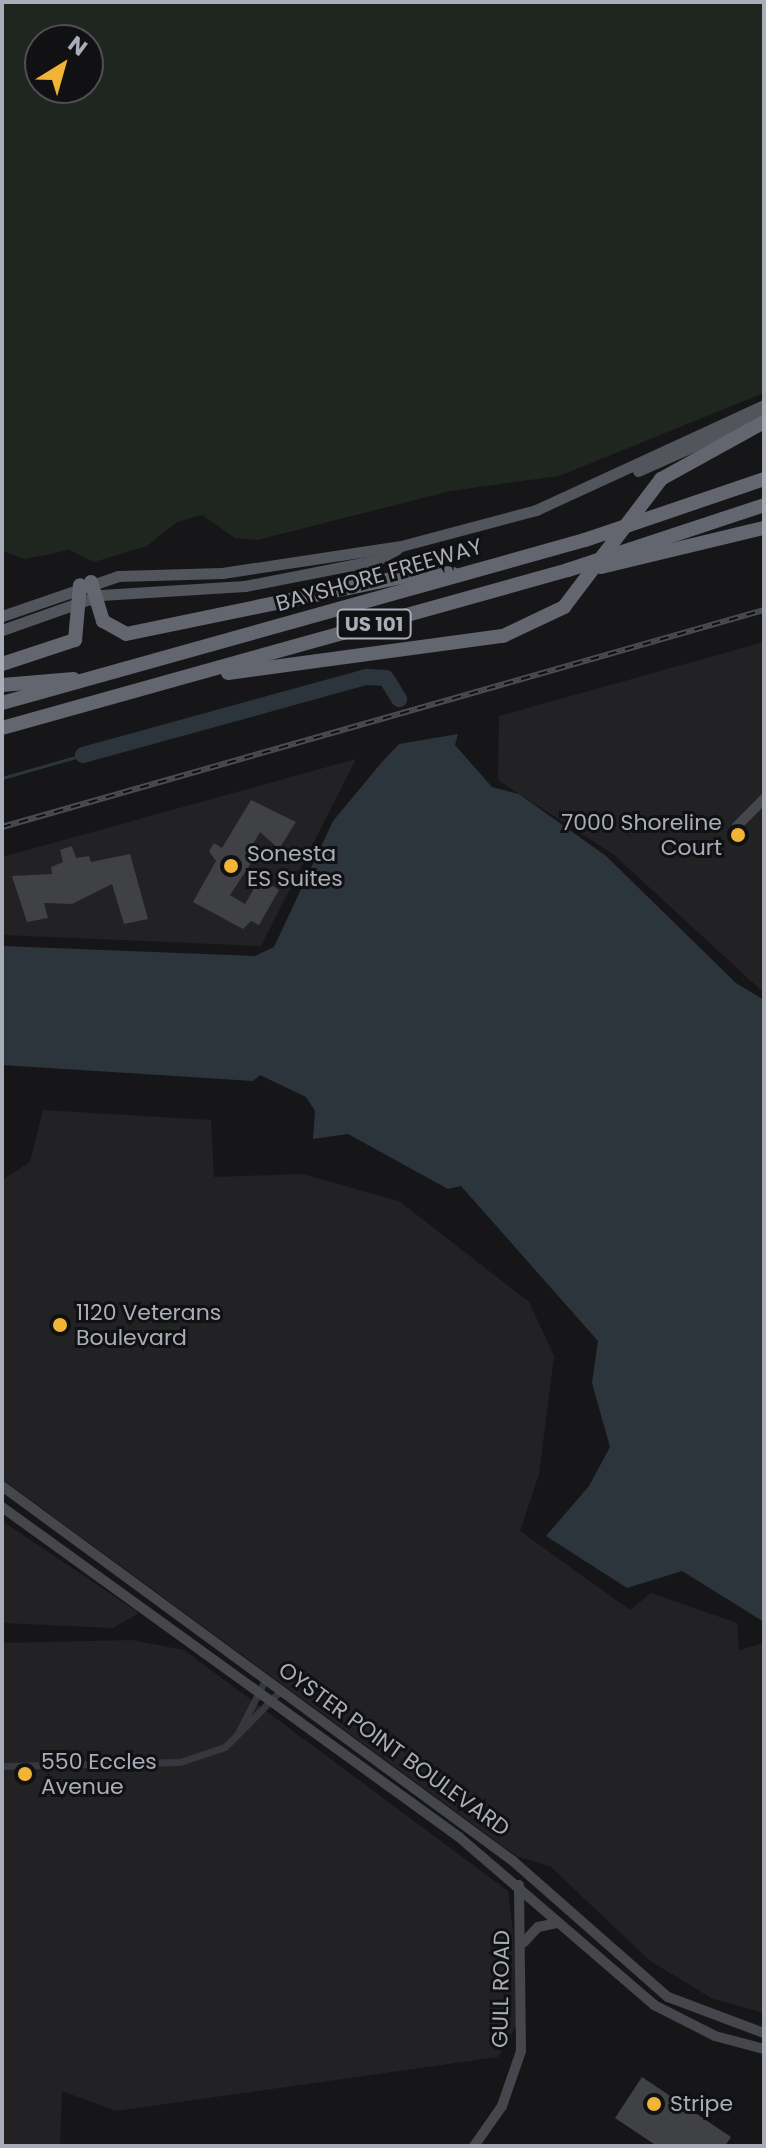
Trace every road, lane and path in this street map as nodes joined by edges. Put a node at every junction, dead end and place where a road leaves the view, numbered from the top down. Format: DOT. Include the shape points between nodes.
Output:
graph roads {
  1 [pos="764,405"];
  2 [pos="764,415"];
  3 [pos="764,422"];
  4 [pos="619,477"];
  5 [pos="764,479"];
  6 [pos="764,505"];
  7 [pos="764,528"];
  8 [pos="568,570"];
  9 [pos="461,575"];
  10 [pos="87,591"];
  11 [pos="2,616"];
  12 [pos="2,630"];
  13 [pos="2,664"];
  14 [pos="180,679"];
  15 [pos="86,680"];
  16 [pos="2,685"];
  17 [pos="2,703"];
  18 [pos="5,728"];
  19 [pos="764,799"];
  20 [pos="737,826"];
  21 [pos="2,1486"];
  22 [pos="2,1507"];
  23 [pos="265,1680"];
  24 [pos="258,1690"];
  25 [pos="280,1691"];
  26 [pos="273,1701"];
  27 [pos="237,1735"];
  28 [pos="2,1766"];
  29 [pos="526,1871"];
  30 [pos="519,1886"];
  31 [pos="557,1923"];
  32 [pos="524,1942"];
  33 [pos="764,2033"];
  34 [pos="764,2049"];
  35 [pos="474,2146"];
  1 -- 4 [label="main road"];
  2 -- 4 [label="main road"];
  3 -- 14 [label="highway, bridge" via="661,479 564,607 489,638"];
  4 -- 10 [label="main road" via="536,510 401,546 377,560 245,586"];
  5 -- 9 [label="highway, BAYSHORE FREEWAY / US 101"];
  6 -- 8 [label="highway, BAYSHORE FREEWAY / US 101"];
  7 -- 8 [label="highway" via="637,561"];
  8 -- 14 [label="highway, BAYSHORE FREEWAY / US 101"];
  9 -- 10 [label="highway" via="429,571 126,634 103,621"];
  9 -- 15 [label="highway, BAYSHORE FREEWAY / US 101"];
  10 -- 11 [label="main road"];
  10 -- 12 [label="main road"];
  10 -- 13 [label="highway" via="79,632 68,646"];
  14 -- 18 [label="highway, BAYSHORE FREEWAY / US 101"];
  15 -- 16 [label="highway"];
  15 -- 17 [label="highway, BAYSHORE FREEWAY / US 101"];
  19 -- 20 [label="street"];
  21 -- 23 [label="street, OYSTER POINT BOULEVARD"];
  22 -- 24 [label="street, OYSTER POINT BOULEVARD"];
  23 -- 24 [label="street"];
  23 -- 25 [label="street, OYSTER POINT BOULEVARD"];
  24 -- 26 [label="street, OYSTER POINT BOULEVARD"];
  24 -- 27 [label="street"];
  25 -- 26 [label="street"];
  25 -- 29 [label="street, OYSTER POINT BOULEVARD"];
  26 -- 27 [label="street"];
  26 -- 30 [label="street, OYSTER POINT BOULEVARD"];
  27 -- 28 [label="street" via="180,1762"];
  29 -- 30 [label="street"];
  29 -- 33 [label="street, OYSTER POINT BOULEVARD" via="668,1997"];
  30 -- 31 [label="street, OYSTER POINT BOULEVARD"];
  30 -- 32 [label="street, GULL ROAD"];
  31 -- 32 [label="street" via="538,1927"];
  31 -- 34 [label="street, OYSTER POINT BOULEVARD" via="654,2005 715,2036"];
  32 -- 35 [label="street, GULL ROAD" via="516,2070"];
}
